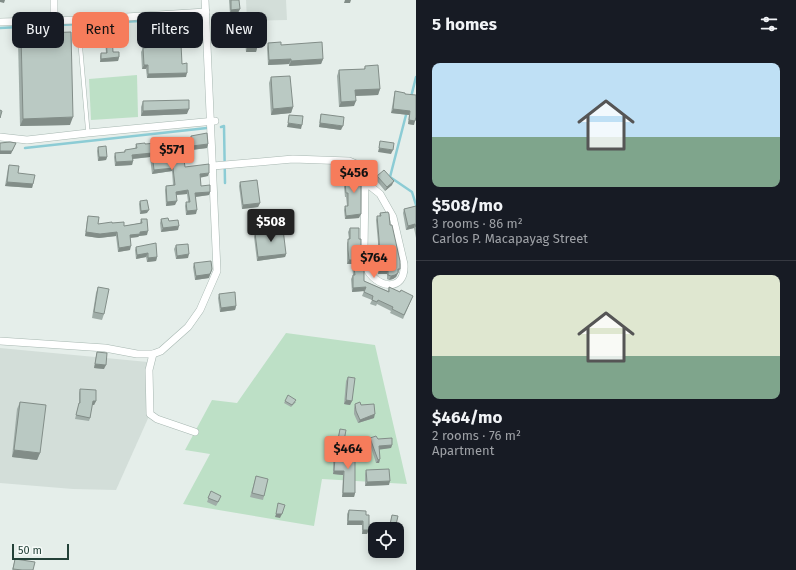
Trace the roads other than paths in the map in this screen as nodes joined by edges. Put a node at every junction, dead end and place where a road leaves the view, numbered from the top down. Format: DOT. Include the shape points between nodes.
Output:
graph roads {
  1 [pos="54,0"];
  2 [pos="205,0"];
  3 [pos="54,12"];
  4 [pos="206,12"];
  5 [pos="129,17"];
  6 [pos="0,22"];
  7 [pos="12,22"];
  8 [pos="81,48"];
  9 [pos="213,121"];
  10 [pos="88,133"];
  11 [pos="0,137"];
  12 [pos="213,166"];
  13 [pos="365,182"];
  14 [pos="0,341"];
  15 [pos="153,354"];
  16 [pos="195,432"];
  1 -- 3 [label="street"];
  2 -- 4 [label="street"];
  4 -- 5 [label="street"];
  4 -- 9 [label="street"];
  6 -- 7 [label="street"];
  8 -- 10 [label="lane"];
  9 -- 10 [label="street"];
  9 -- 12 [label="street"];
  10 -- 11 [label="street" via="27,140"];
  12 -- 13 [label="street" via="293,160 349,161 361,169"];
  12 -- 15 [label="street" via="217,270 200,310 188,327 161,351"];
  13 -- 13 [label="street" via="365,263 369,272 385,285 398,283 405,269 393,217 380,194"];
  14 -- 15 [label="street"];
  15 -- 16 [label="street" via="149,370 150,414"];
}
